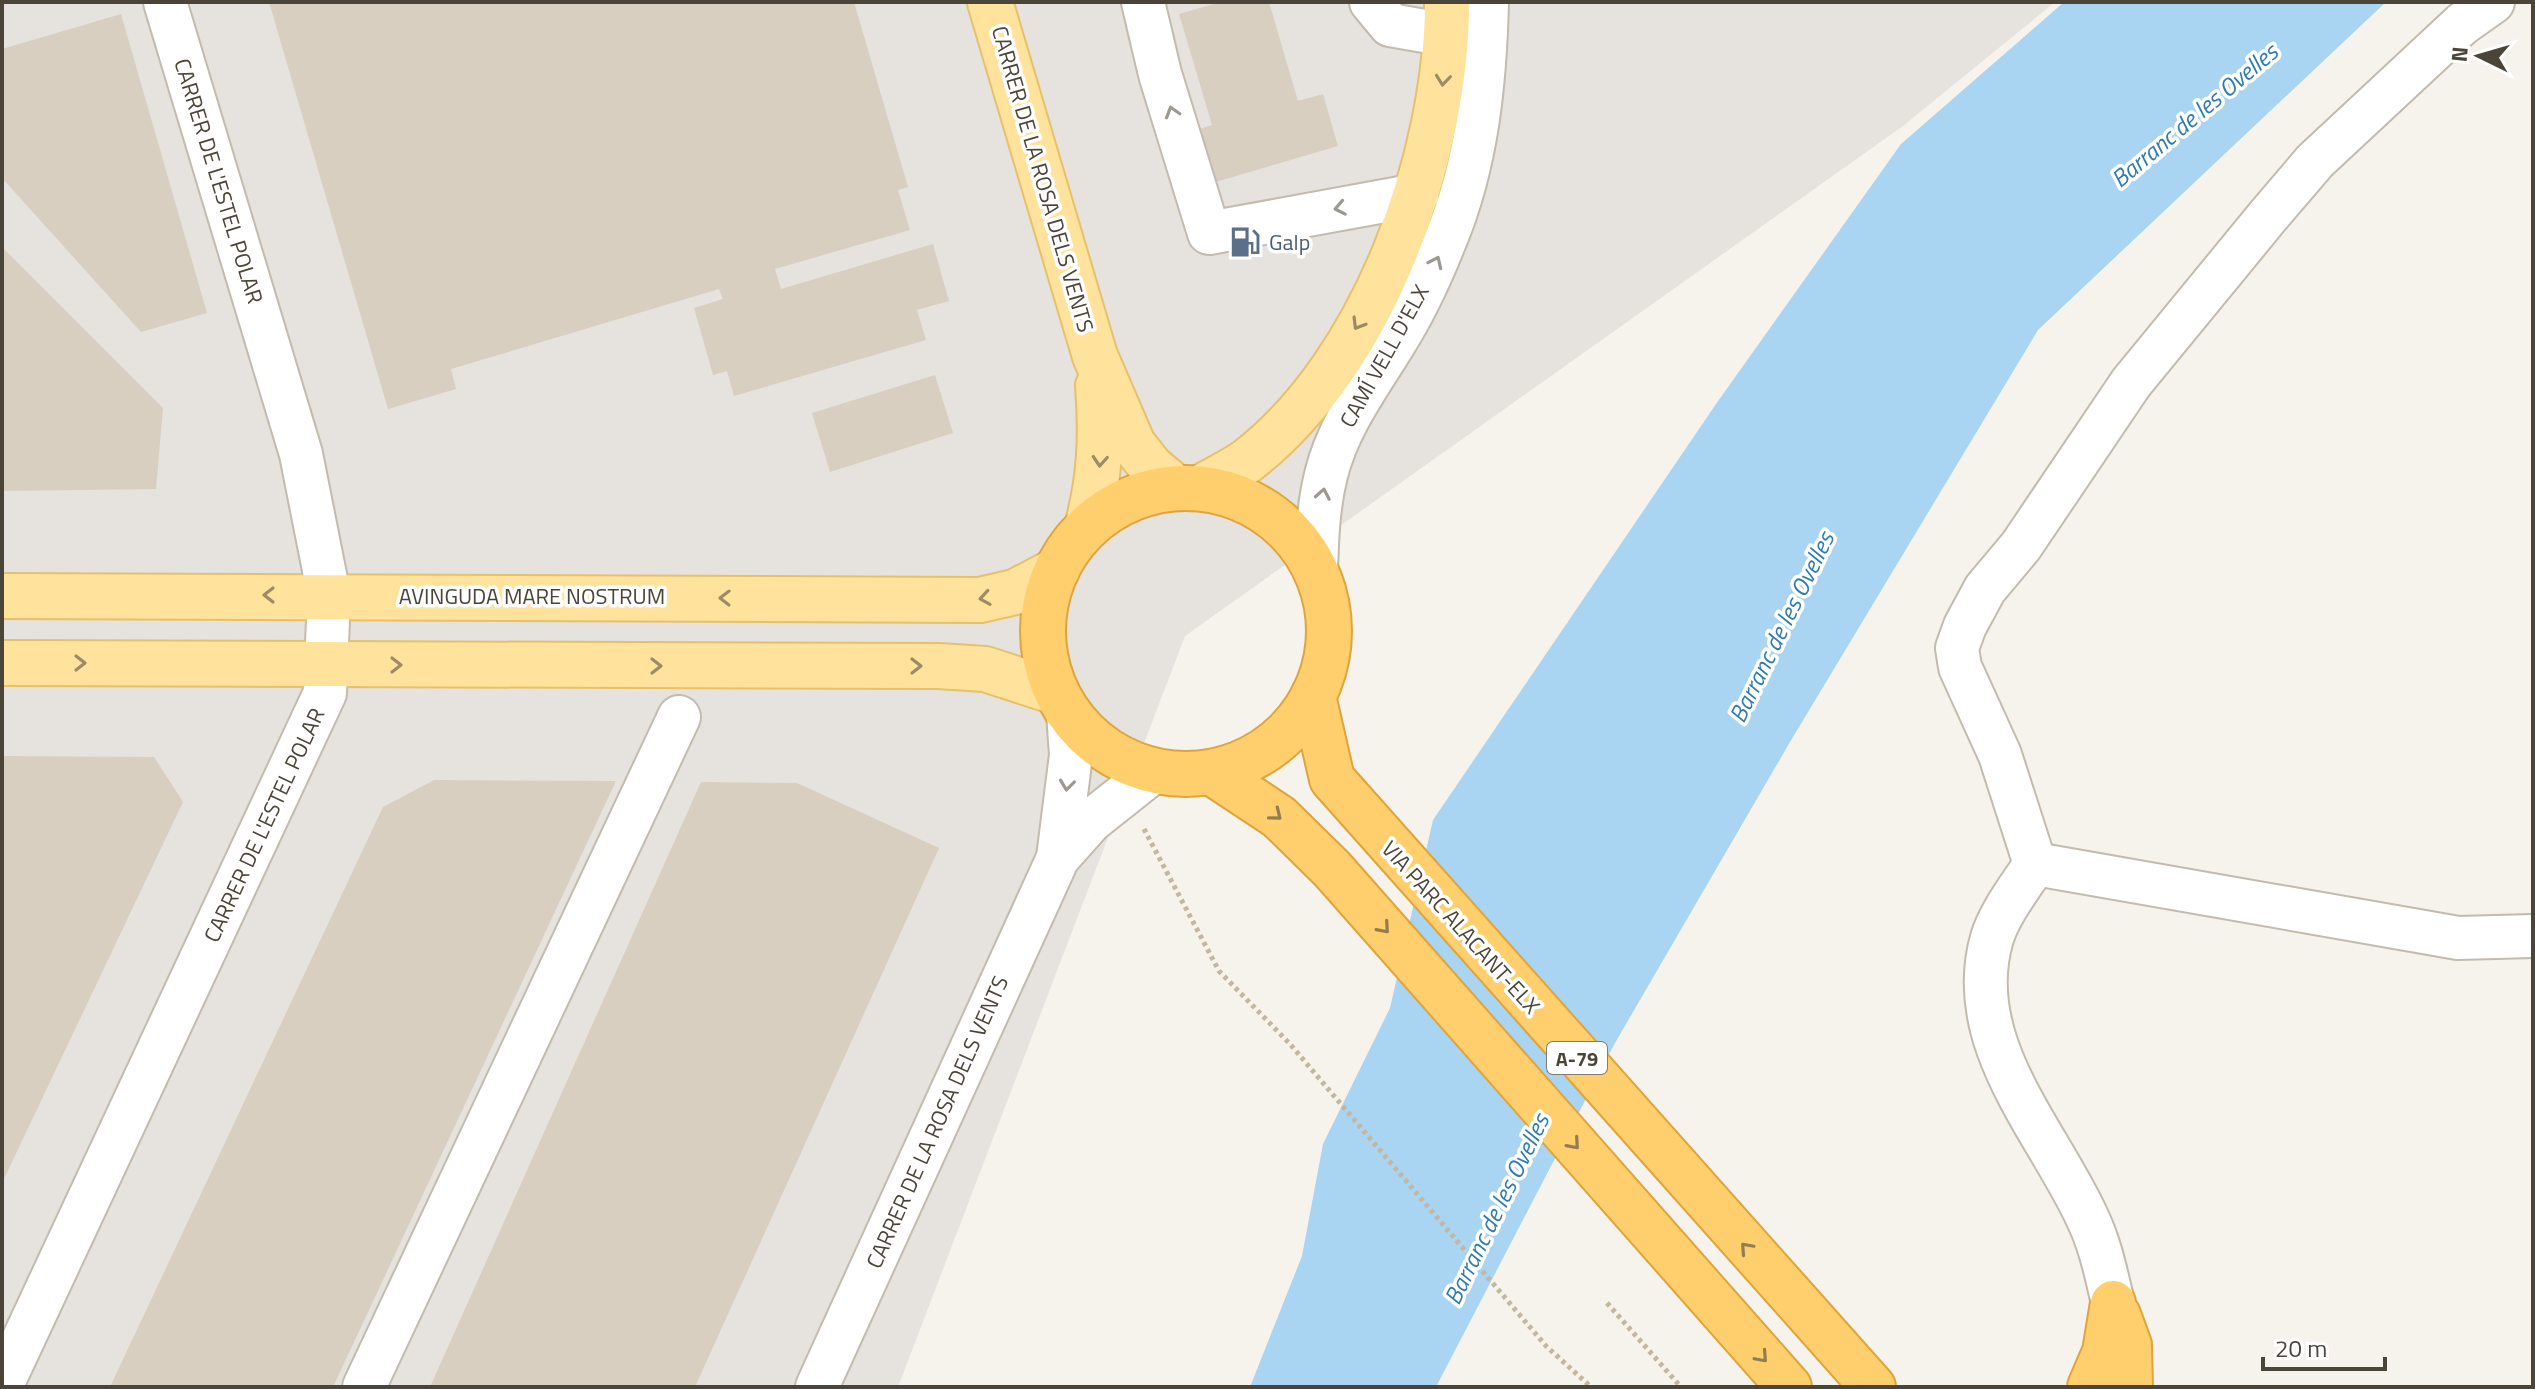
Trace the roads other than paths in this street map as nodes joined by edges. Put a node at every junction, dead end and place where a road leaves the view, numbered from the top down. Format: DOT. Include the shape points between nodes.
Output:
graph roads {
  1 [pos="165,2"];
  2 [pos="990,2"];
  3 [pos="1143,2"];
  4 [pos="1371,2"];
  5 [pos="1487,2"];
  6 [pos="2493,2"];
  7 [pos="1447,19"];
  8 [pos="1417,195"];
  9 [pos="1095,356"];
  10 [pos="1188,488"];
  11 [pos="1087,527"];
  12 [pos="1057,570"];
  13 [pos="1316,572"];
  14 [pos="329,595"];
  15 [pos="2,596"];
  16 [pos="2,663"];
  17 [pos="327,665"];
  18 [pos="1313,696"];
  19 [pos="1062,702"];
  20 [pos="679,717"];
  21 [pos="1180,773"];
  22 [pos="1058,858"];
  23 [pos="2035,864"];
  24 [pos="2533,936"];
  25 [pos="2113,1303"];
  26 [pos="2,1385"];
  27 [pos="364,1387"];
  28 [pos="817,1387"];
  29 [pos="1789,1387"];
  30 [pos="1873,1387"];
  31 [pos="2090,1387"];
  32 [pos="2130,1387"];
  1 -- 14 [label="street, CARRER DE L'ESTEL POLAR" via="301,454"];
  2 -- 9 [label="main road, CARRER DE LA ROSA DELS VENTS"];
  8 -- 3 [label="street, one-way" via="1209,233"];
  4 -- 7 [label="street" via="1390,25"];
  13 -- 5 [label="street, CAMÍ VELL D'ELX, one-way" via="1326,473 1339,437 1405,326 1446,241 1465,183 1478,132"];
  6 -- 23 [label="street" via="2462,24 2326,150 2277,205 2131,383 2021,546 1985,589 1965,626 1957,648 1960,667 2000,755"];
  7 -- 8 [label="main road, CAMÍ VELL D'ELX, one-way" via="1443,90"];
  8 -- 10 [label="main road, CAMÍ VELL D'ELX, one-way" via="1380,287 1321,381 1246,462"];
  9 -- 10 [label="main road, CARRER DE LA ROSA DELS VENTS" via="1133,444 1151,467"];
  9 -- 11 [label="main road, CARRER DE LA ROSA DELS VENTS, one-way" via="1101,452"];
  10 -- 11 [label="highway" via="1128,499"];
  10 -- 13 [label="highway" via="1229,494 1269,515 1301,546"];
  11 -- 12 [label="highway"];
  12 -- 14 [label="main road, AVINGUDA MARE NOSTRUM, one-way" via="1015,592 980,600"];
  12 -- 19 [label="highway" via="1044,610 1045,652"];
  13 -- 18 [label="highway" via="1325,596 1329,647"];
  14 -- 15 [label="main road, AVINGUDA MARE NOSTRUM, one-way"];
  14 -- 17 [label="street, CARRER DE L'ESTEL POLAR"];
  16 -- 17 [label="main road, one-way"];
  17 -- 19 [label="main road, one-way" via="938,666 985,669"];
  17 -- 26 [label="street, CARRER DE L'ESTEL POLAR" via="325,693"];
  18 -- 21 [label="highway" via="1296,724 1243,763"];
  30 -- 18 [label="highway, VIA PARC ALACANT-ELX / A-79, one-way" via="1332,779"];
  19 -- 21 [label="highway" via="1106,750"];
  19 -- 22 [label="street, CARRER DE LA ROSA DELS VENTS, one-way" via="1071,755"];
  20 -- 27 [label="street"];
  21 -- 22 [label="street, CARRER DE LA ROSA DELS VENTS" via="1091,821"];
  21 -- 29 [label="highway, A-79, one-way" via="1279,817 1332,869"];
  22 -- 28 [label="street, CARRER DE LA ROSA DELS VENTS"];
  23 -- 24 [label="street" via="2458,938"];
  23 -- 25 [label="street" via="1992,936 1985,978 1989,1023 2004,1068 2088,1218"];
  25 -- 31 [label="highway" via="2105,1352"];
  25 -- 32 [label="highway" via="2129,1345"];
}
